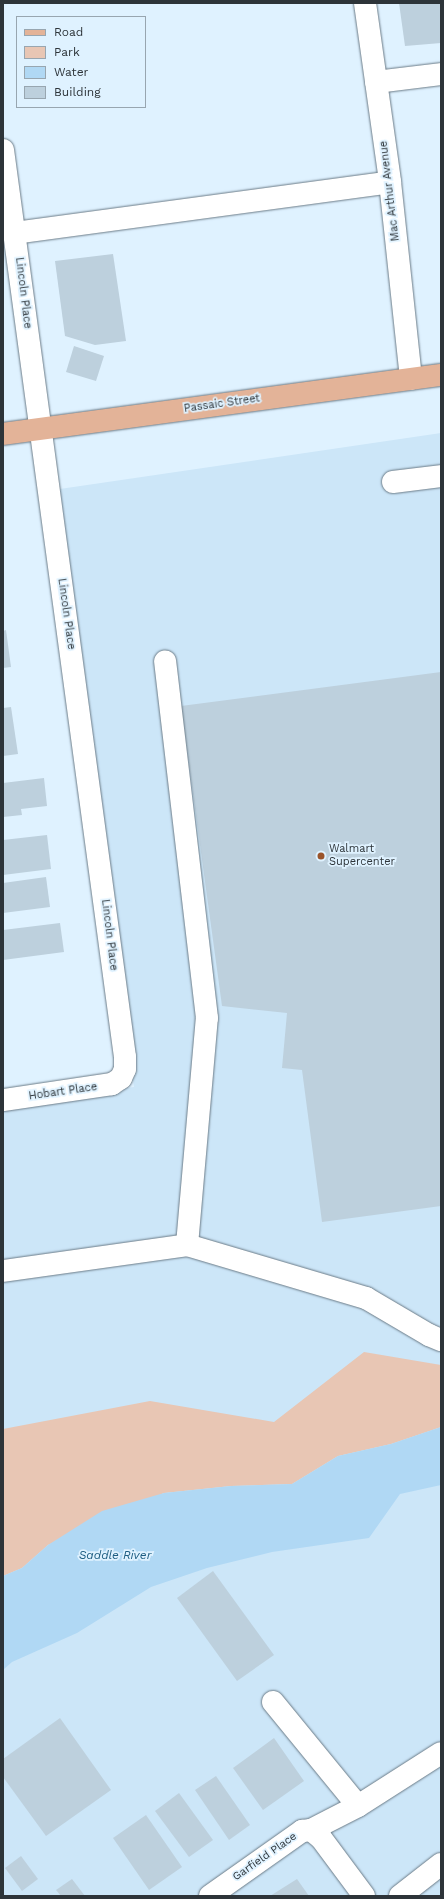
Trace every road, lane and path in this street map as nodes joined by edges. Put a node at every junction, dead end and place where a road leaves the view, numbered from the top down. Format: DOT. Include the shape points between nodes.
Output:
graph roads {
  1 [pos="365,3"];
  2 [pos="441,74"];
  3 [pos="376,82"];
  4 [pos="3,150"];
  5 [pos="390,182"];
  6 [pos="6,188"];
  7 [pos="15,233"];
  8 [pos="441,375"];
  9 [pos="411,379"];
  10 [pos="41,428"];
  11 [pos="3,434"];
  12 [pos="441,476"];
  13 [pos="393,482"];
  14 [pos="165,661"];
  15 [pos="121,1078"];
  16 [pos="3,1100"];
  17 [pos="188,1245"];
  18 [pos="3,1271"];
  19 [pos="441,1340"];
  20 [pos="273,1702"];
  21 [pos="441,1753"];
  22 [pos="358,1806"];
  23 [pos="311,1830"];
  24 [pos="441,1864"];
  25 [pos="210,1896"];
  26 [pos="364,1896"];
  27 [pos="400,1896"];
  1 -- 3 [label="street, Mac Arthur Avenue"];
  2 -- 3 [label="street"];
  3 -- 5 [label="street, Mac Arthur Avenue"];
  4 -- 6 [label="street, Lincoln Place"];
  5 -- 7 [label="street"];
  5 -- 9 [label="street, Mac Arthur Avenue"];
  6 -- 7 [label="street, Lincoln Place"];
  7 -- 10 [label="street, Lincoln Place"];
  8 -- 9 [label="main road, Passaic Street"];
  9 -- 10 [label="main road, Passaic Street"];
  10 -- 11 [label="main road, Passaic Street"];
  10 -- 15 [label="street, Lincoln Place" via="125,1057 125,1069"];
  12 -- 13 [label="street"];
  14 -- 17 [label="street" via="207,1018"];
  15 -- 16 [label="street, Hobart Place" via="103,1086"];
  17 -- 18 [label="street"];
  17 -- 19 [label="street" via="366,1298"];
  20 -- 22 [label="street"];
  21 -- 22 [label="street"];
  22 -- 23 [label="street"];
  23 -- 25 [label="street, Garfield Place" via="302,1831"];
  23 -- 26 [label="street, Garfield Place" via="322,1838"];
  24 -- 27 [label="street"];
}
